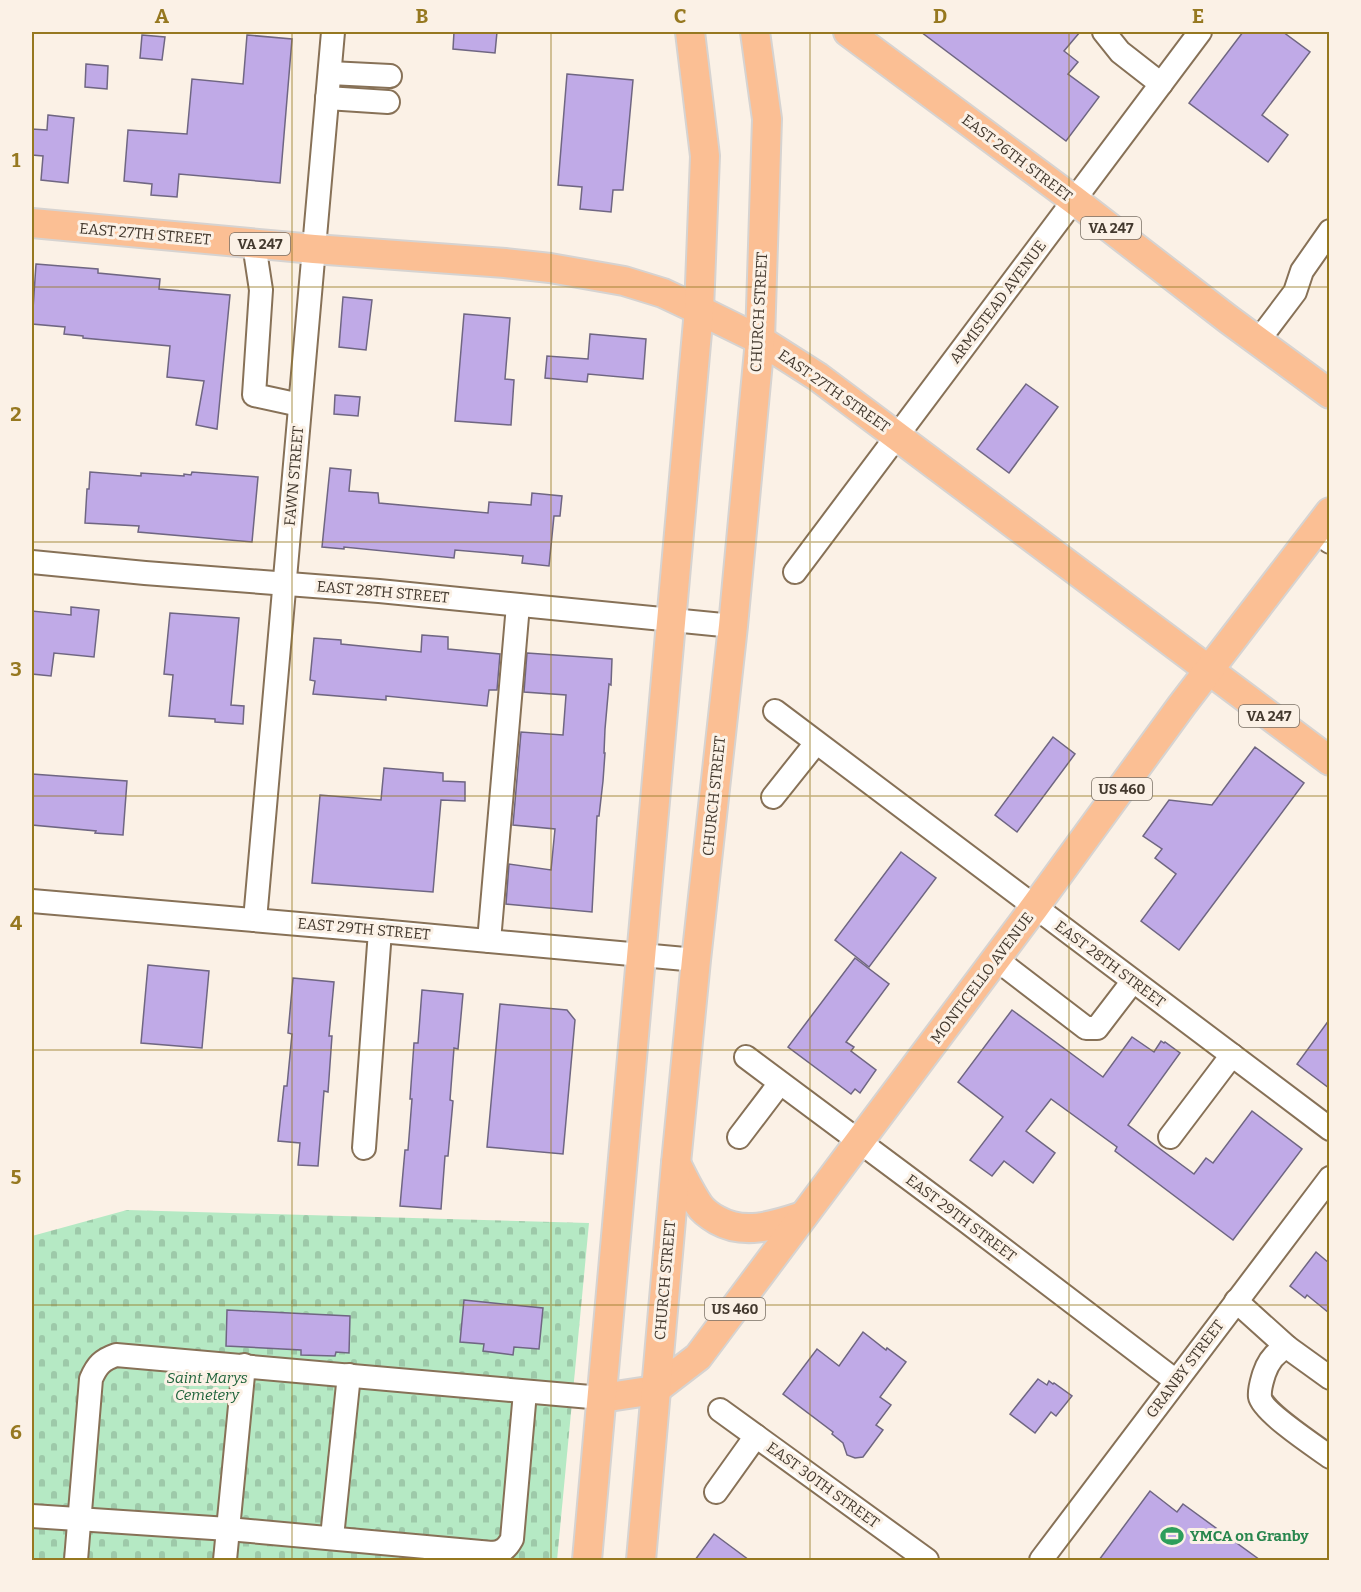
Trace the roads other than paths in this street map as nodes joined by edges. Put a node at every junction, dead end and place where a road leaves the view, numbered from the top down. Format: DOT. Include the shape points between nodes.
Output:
graph roads {
  1 [pos="333,32"];
  2 [pos="690,32"];
  3 [pos="755,32"];
  4 [pos="848,32"];
  5 [pos="1104,32"];
  6 [pos="1200,32"];
  7 [pos="330,73"];
  8 [pos="390,76"];
  9 [pos="1161,84"];
  10 [pos="327,98"];
  11 [pos="388,102"];
  12 [pos="1074,200"];
  13 [pos="32,223"];
  14 [pos="254,243"];
  15 [pos="1326,245"];
  16 [pos="314,249"];
  17 [pos="699,310"];
  18 [pos="760,340"];
  19 [pos="1258,341"];
  20 [pos="1329,394"];
  21 [pos="300,405"];
  22 [pos="898,436"];
  23 [pos="1325,528"];
  24 [pos="32,562"];
  25 [pos="795,572"];
  26 [pos="285,584"];
  27 [pos="518,604"];
  28 [pos="672,619"];
  29 [pos="733,626"];
  30 [pos="1209,670"];
  31 [pos="775,711"];
  32 [pos="816,743"];
  33 [pos="1329,761"];
  34 [pos="773,797"];
  35 [pos="32,901"];
  36 [pos="1034,908"];
  37 [pos="255,920"];
  38 [pos="380,931"];
  39 [pos="489,941"];
  40 [pos="642,955"];
  41 [pos="996,959"];
  42 [pos="696,960"];
  43 [pos="1133,981"];
  44 [pos="1232,1055"];
  45 [pos="746,1057"];
  46 [pos="780,1083"];
  47 [pos="1329,1129"];
  48 [pos="739,1137"];
  49 [pos="1170,1137"];
  50 [pos="859,1142"];
  51 [pos="364,1148"];
  52 [pos="676,1163"];
  53 [pos="1329,1178"];
  54 [pos="803,1216"];
  55 [pos="1236,1301"];
  56 [pos="1287,1347"];
  57 [pos="243,1365"];
  58 [pos="349,1375"];
  59 [pos="1329,1378"];
  60 [pos="1176,1381"];
  61 [pos="655,1390"];
  62 [pos="525,1392"];
  63 [pos="602,1398"];
  64 [pos="720,1410"];
  65 [pos="756,1436"];
  66 [pos="1329,1457"];
  67 [pos="716,1492"];
  68 [pos="32,1516"];
  69 [pos="79,1520"];
  70 [pos="228,1528"];
  71 [pos="332,1537"];
  72 [pos="76,1560"];
  73 [pos="225,1560"];
  74 [pos="587,1560"];
  75 [pos="641,1560"];
  76 [pos="927,1560"];
  77 [pos="1041,1560"];
  1 -- 7 [label="street, FAWN STREET"];
  2 -- 17 [label="main road" via="705,156"];
  3 -- 18 [label="main road, CHURCH STREET" via="767,119"];
  4 -- 12 [label="main road, EAST 26TH STREET / VA 247"];
  5 -- 9 [label="street" via="1120,52"];
  6 -- 9 [label="street, ARMISTEAD AVENUE"];
  7 -- 8 [label="street"];
  7 -- 10 [label="street, FAWN STREET"];
  9 -- 12 [label="street, ARMISTEAD AVENUE"];
  10 -- 11 [label="street"];
  10 -- 16 [label="street, FAWN STREET"];
  12 -- 19 [label="main road, EAST 26TH STREET / VA 247"];
  12 -- 22 [label="street, ARMISTEAD AVENUE"];
  13 -- 14 [label="main road, EAST 27TH STREET / VA 247"];
  14 -- 16 [label="main road, EAST 27TH STREET / VA 247"];
  14 -- 21 [label="street" via="261,290 254,395"];
  15 -- 19 [label="street" via="1302,271 1295,292"];
  16 -- 17 [label="main road, EAST 27TH STREET / VA 247" via="561,270 624,281"];
  16 -- 21 [label="street, FAWN STREET"];
  17 -- 18 [label="main road, EAST 27TH STREET / VA 247"];
  17 -- 28 [label="main road"];
  18 -- 22 [label="main road, EAST 27TH STREET / VA 247" via="818,376"];
  18 -- 29 [label="main road, CHURCH STREET"];
  19 -- 20 [label="main road, EAST 26TH STREET / VA 247"];
  21 -- 26 [label="street, FAWN STREET"];
  22 -- 25 [label="street, ARMISTEAD AVENUE"];
  22 -- 30 [label="main road, EAST 27TH STREET / VA 247"];
  23 -- 30 [label="main road, MONTICELLO AVENUE / US 460"];
  24 -- 26 [label="street, EAST 28TH STREET"];
  26 -- 27 [label="street, EAST 28TH STREET"];
  26 -- 37 [label="street, FAWN STREET"];
  27 -- 28 [label="street, EAST 28TH STREET"];
  27 -- 39 [label="street"];
  28 -- 29 [label="street, EAST 28TH STREET"];
  28 -- 40 [label="main road"];
  29 -- 42 [label="main road, CHURCH STREET"];
  30 -- 33 [label="main road, EAST 27TH STREET / VA 247"];
  30 -- 36 [label="main road, MONTICELLO AVENUE / US 460"];
  31 -- 32 [label="street, EAST 28TH STREET"];
  32 -- 34 [label="street"];
  32 -- 36 [label="street, EAST 28TH STREET"];
  35 -- 37 [label="street, EAST 29TH STREET"];
  36 -- 41 [label="main road, MONTICELLO AVENUE / US 460"];
  36 -- 43 [label="street, EAST 28TH STREET"];
  37 -- 38 [label="street, EAST 29TH STREET"];
  38 -- 39 [label="street, EAST 29TH STREET"];
  38 -- 51 [label="street"];
  39 -- 40 [label="street, EAST 29TH STREET"];
  40 -- 42 [label="street, EAST 29TH STREET"];
  40 -- 63 [label="main road"];
  41 -- 43 [label="street" via="1086,1028 1097,1028"];
  41 -- 50 [label="main road, MONTICELLO AVENUE / US 460"];
  42 -- 52 [label="main road, CHURCH STREET"];
  43 -- 44 [label="street, EAST 28TH STREET"];
  44 -- 47 [label="street, EAST 28TH STREET"];
  44 -- 49 [label="street"];
  45 -- 46 [label="street, EAST 29TH STREET"];
  46 -- 48 [label="street"];
  46 -- 50 [label="street, EAST 29TH STREET"];
  50 -- 54 [label="main road, MONTICELLO AVENUE / US 460"];
  50 -- 60 [label="street, EAST 29TH STREET"];
  52 -- 54 [label="main road" via="699,1206 729,1226 770,1226"];
  52 -- 61 [label="main road, CHURCH STREET"];
  53 -- 55 [label="street, GRANBY STREET"];
  54 -- 61 [label="main road, MONTICELLO AVENUE / US 460" via="698,1357"];
  55 -- 56 [label="street"];
  55 -- 60 [label="street, GRANBY STREET"];
  56 -- 59 [label="street"];
  56 -- 66 [label="street" via="1267,1366 1260,1399 1270,1412"];
  57 -- 58 [label="street"];
  57 -- 69 [label="street" via="116,1355 104,1360 91,1379"];
  57 -- 70 [label="street"];
  58 -- 62 [label="street"];
  58 -- 71 [label="street"];
  60 -- 77 [label="street, GRANBY STREET"];
  61 -- 63 [label="main road, MONTICELLO AVENUE / US 460"];
  61 -- 75 [label="main road, CHURCH STREET"];
  62 -- 63 [label="street"];
  62 -- 71 [label="street" via="512,1539 507,1548 492,1553"];
  63 -- 74 [label="main road"];
  64 -- 65 [label="street, EAST 30TH STREET"];
  65 -- 67 [label="street"];
  65 -- 76 [label="street, EAST 30TH STREET"];
  68 -- 69 [label="street"];
  69 -- 70 [label="street"];
  69 -- 72 [label="street"];
  70 -- 71 [label="street"];
  70 -- 73 [label="street"];
}
